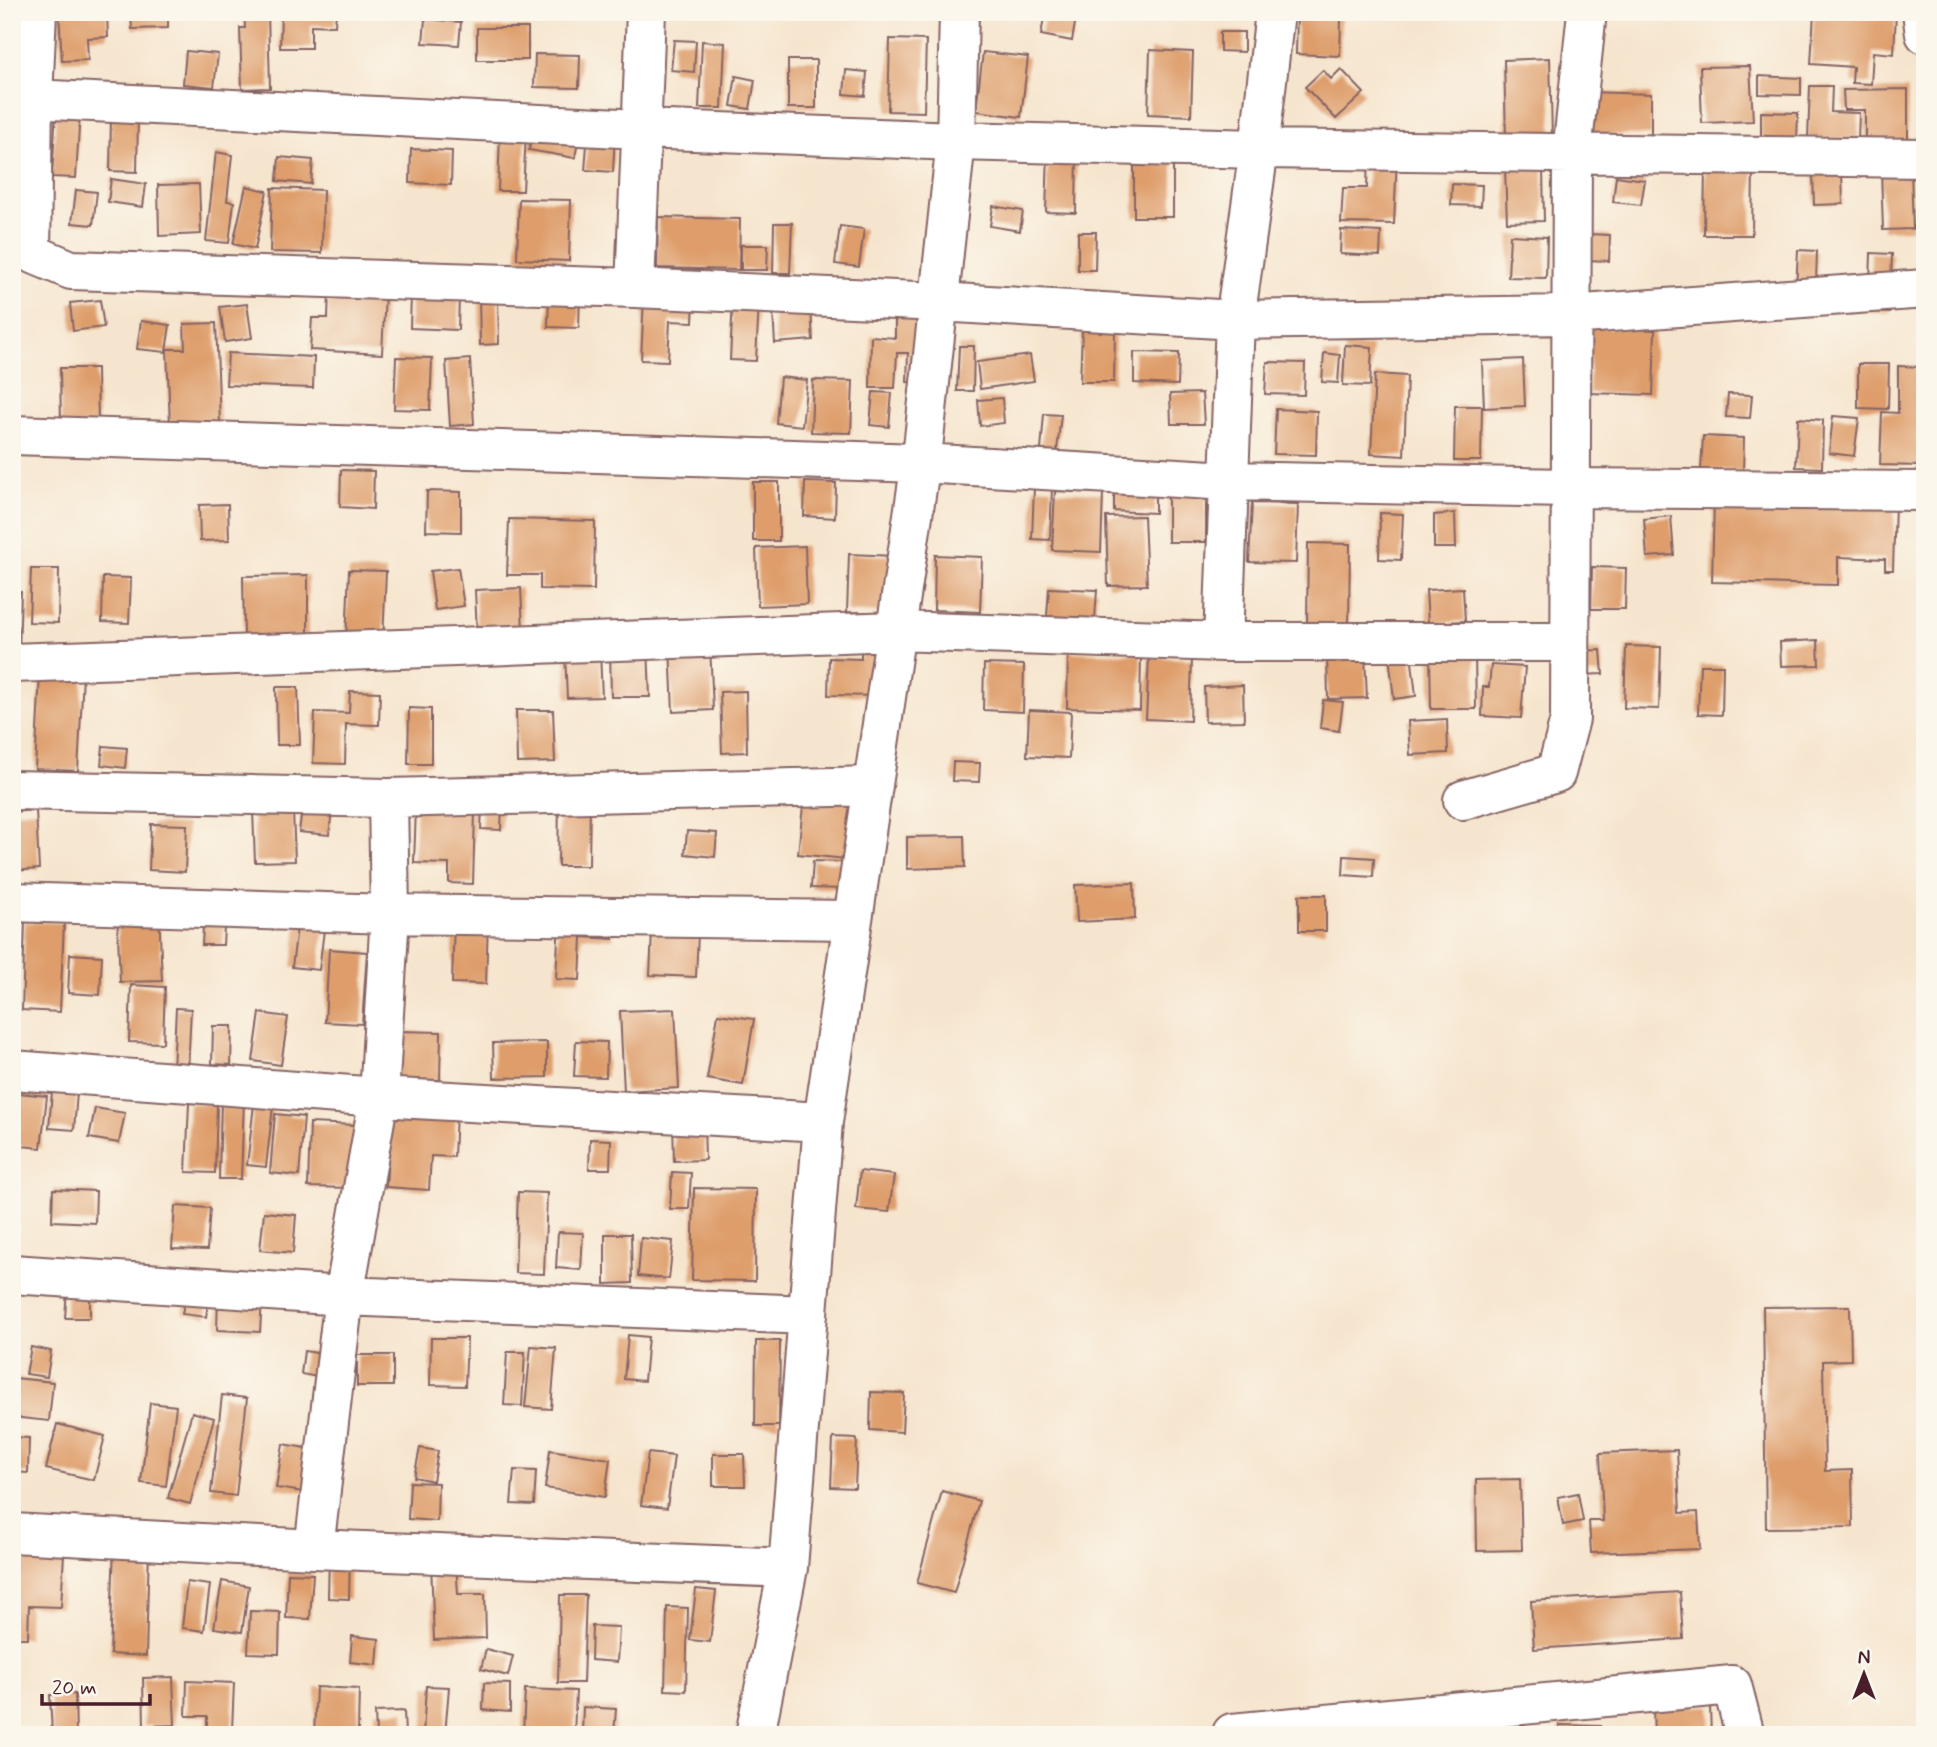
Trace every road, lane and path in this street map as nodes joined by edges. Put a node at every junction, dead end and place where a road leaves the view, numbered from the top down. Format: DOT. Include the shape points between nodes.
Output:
graph roads {
  1 [pos="37,12"];
  2 [pos="646,12"];
  3 [pos="959,12"];
  4 [pos="1275,12"];
  5 [pos="1587,12"];
  6 [pos="1923,12"];
  7 [pos="1925,34"];
  8 [pos="23,98"];
  9 [pos="641,129"];
  10 [pos="956,141"];
  11 [pos="1259,149"];
  12 [pos="1572,153"];
  13 [pos="1925,158"];
  14 [pos="635,288"];
  15 [pos="1925,289"];
  16 [pos="939,302"];
  17 [pos="1570,315"];
  18 [pos="1235,320"];
  19 [pos="12,435"];
  20 [pos="921,463"];
  21 [pos="1229,481"];
  22 [pos="1570,488"];
  23 [pos="1925,491"];
  24 [pos="896,631"];
  25 [pos="1223,642"];
  26 [pos="1570,642"];
  27 [pos="12,663"];
  28 [pos="873,786"];
  29 [pos="12,790"];
  30 [pos="388,798"];
  31 [pos="1463,800"];
  32 [pos="12,902"];
  33 [pos="390,914"];
  34 [pos="853,920"];
  35 [pos="12,1070"];
  36 [pos="379,1097"];
  37 [pos="823,1122"];
  38 [pos="12,1274"];
  39 [pos="344,1296"];
  40 [pos="808,1315"];
  41 [pos="12,1533"];
  42 [pos="314,1549"];
  43 [pos="788,1568"];
  44 [pos="1232,1733"];
  45 [pos="755,1735"];
  46 [pos="1745,1735"];
  1 -- 8 [label="street"];
  2 -- 9 [label="street"];
  3 -- 10 [label="street"];
  4 -- 11 [label="street"];
  5 -- 12 [label="street"];
  6 -- 7 [label="street"];
  8 -- 9 [label="street"];
  8 -- 14 [label="street" via="31,253 71,270"];
  9 -- 10 [label="street"];
  9 -- 14 [label="street"];
  10 -- 11 [label="street"];
  10 -- 16 [label="street"];
  11 -- 12 [label="street"];
  11 -- 18 [label="street"];
  12 -- 13 [label="street"];
  12 -- 17 [label="street"];
  14 -- 16 [label="street"];
  15 -- 17 [label="street"];
  16 -- 18 [label="street"];
  16 -- 20 [label="street"];
  17 -- 18 [label="street"];
  17 -- 22 [label="street"];
  18 -- 21 [label="street"];
  19 -- 20 [label="street"];
  20 -- 21 [label="street"];
  20 -- 24 [label="street"];
  21 -- 22 [label="street"];
  21 -- 25 [label="street"];
  22 -- 23 [label="street"];
  22 -- 26 [label="street"];
  24 -- 25 [label="street"];
  24 -- 27 [label="street"];
  24 -- 28 [label="street"];
  25 -- 26 [label="street"];
  26 -- 31 [label="street" via="1570,719 1556,773"];
  28 -- 30 [label="street"];
  28 -- 34 [label="street"];
  29 -- 30 [label="street"];
  30 -- 33 [label="street"];
  32 -- 33 [label="street"];
  33 -- 34 [label="street"];
  33 -- 36 [label="street"];
  34 -- 37 [label="street"];
  35 -- 36 [label="street"];
  36 -- 37 [label="street"];
  36 -- 39 [label="street"];
  37 -- 40 [label="street"];
  38 -- 39 [label="street"];
  39 -- 40 [label="street"];
  39 -- 42 [label="street"];
  40 -- 43 [label="street"];
  41 -- 42 [label="street"];
  42 -- 43 [label="street"];
  43 -- 45 [label="street"];
  44 -- 46 [label="street" via="1732,1685"];
}
